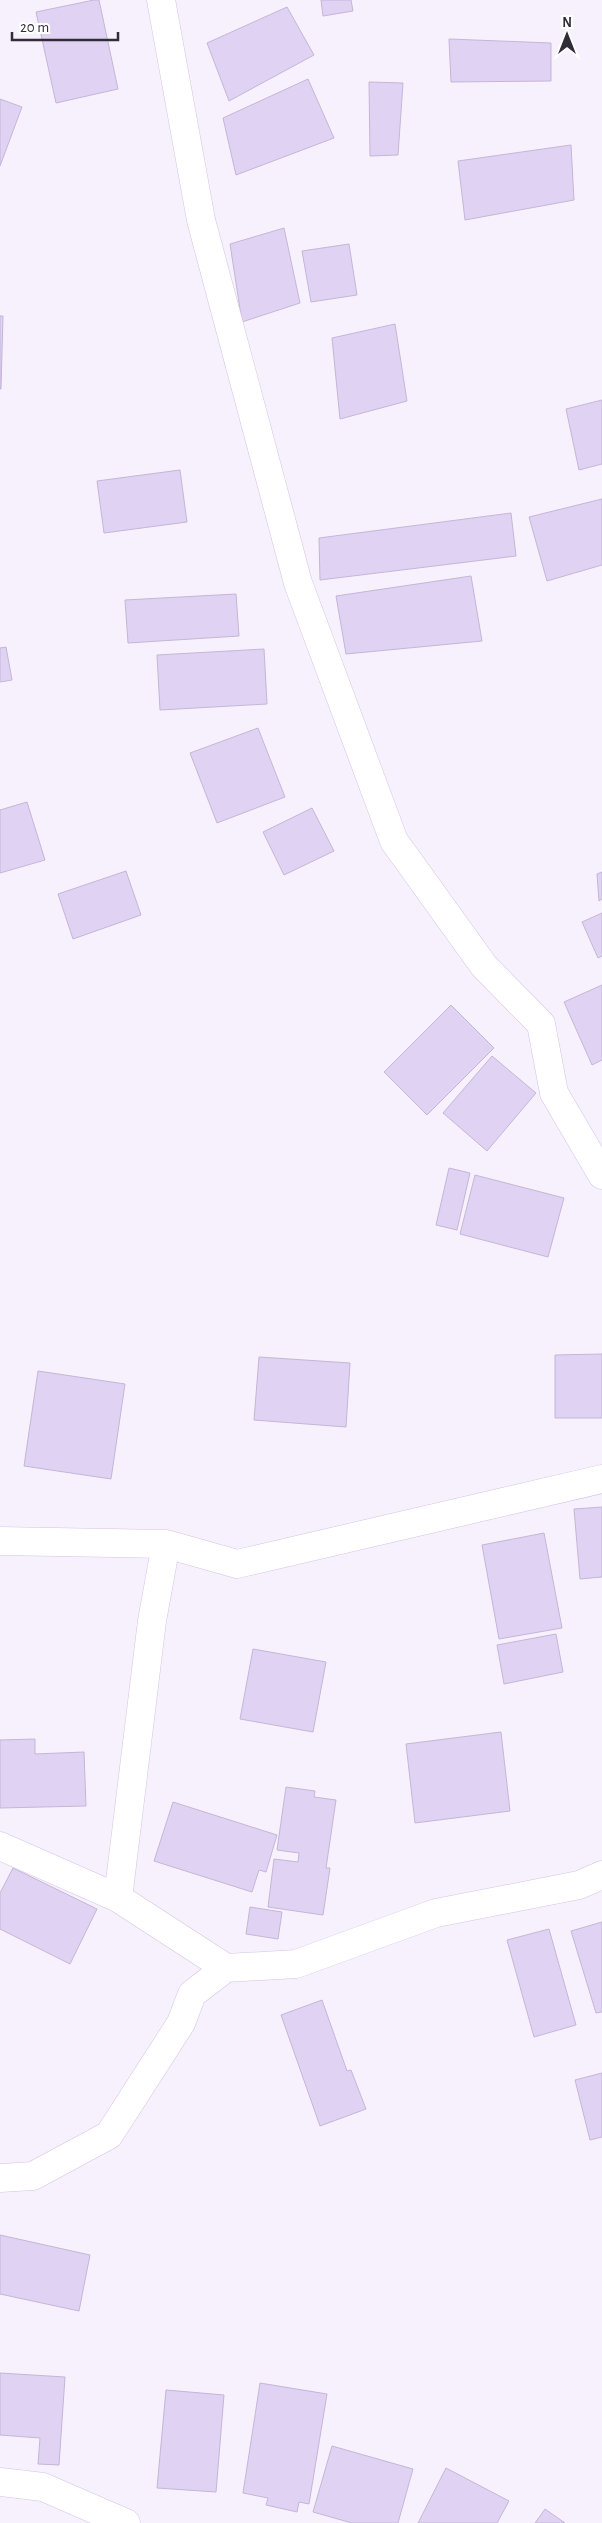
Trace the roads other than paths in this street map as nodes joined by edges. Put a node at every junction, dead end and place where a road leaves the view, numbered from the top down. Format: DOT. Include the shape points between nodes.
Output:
graph roads {
  1 [pos="161,0"];
  2 [pos="602,1175"];
  3 [pos="602,1479"];
  4 [pos="0,1540"];
  5 [pos="166,1544"];
  6 [pos="0,1846"];
  7 [pos="602,1875"];
  8 [pos="118,1898"];
  9 [pos="226,1968"];
  10 [pos="0,2178"];
  11 [pos="0,2482"];
  12 [pos="126,2523"];
  1 -- 2 [label="street" via="201,220 298,583 394,841 484,966 541,1024 554,1092"];
  3 -- 5 [label="street" via="237,1564"];
  4 -- 5 [label="street"];
  5 -- 8 [label="street" via="152,1621"];
  6 -- 8 [label="street"];
  7 -- 9 [label="street" via="579,1885 436,1913 296,1964"];
  8 -- 9 [label="street"];
  9 -- 10 [label="street" via="192,1994 181,2023 109,2135 33,2176"];
  11 -- 12 [label="street" via="43,2487"];
}
